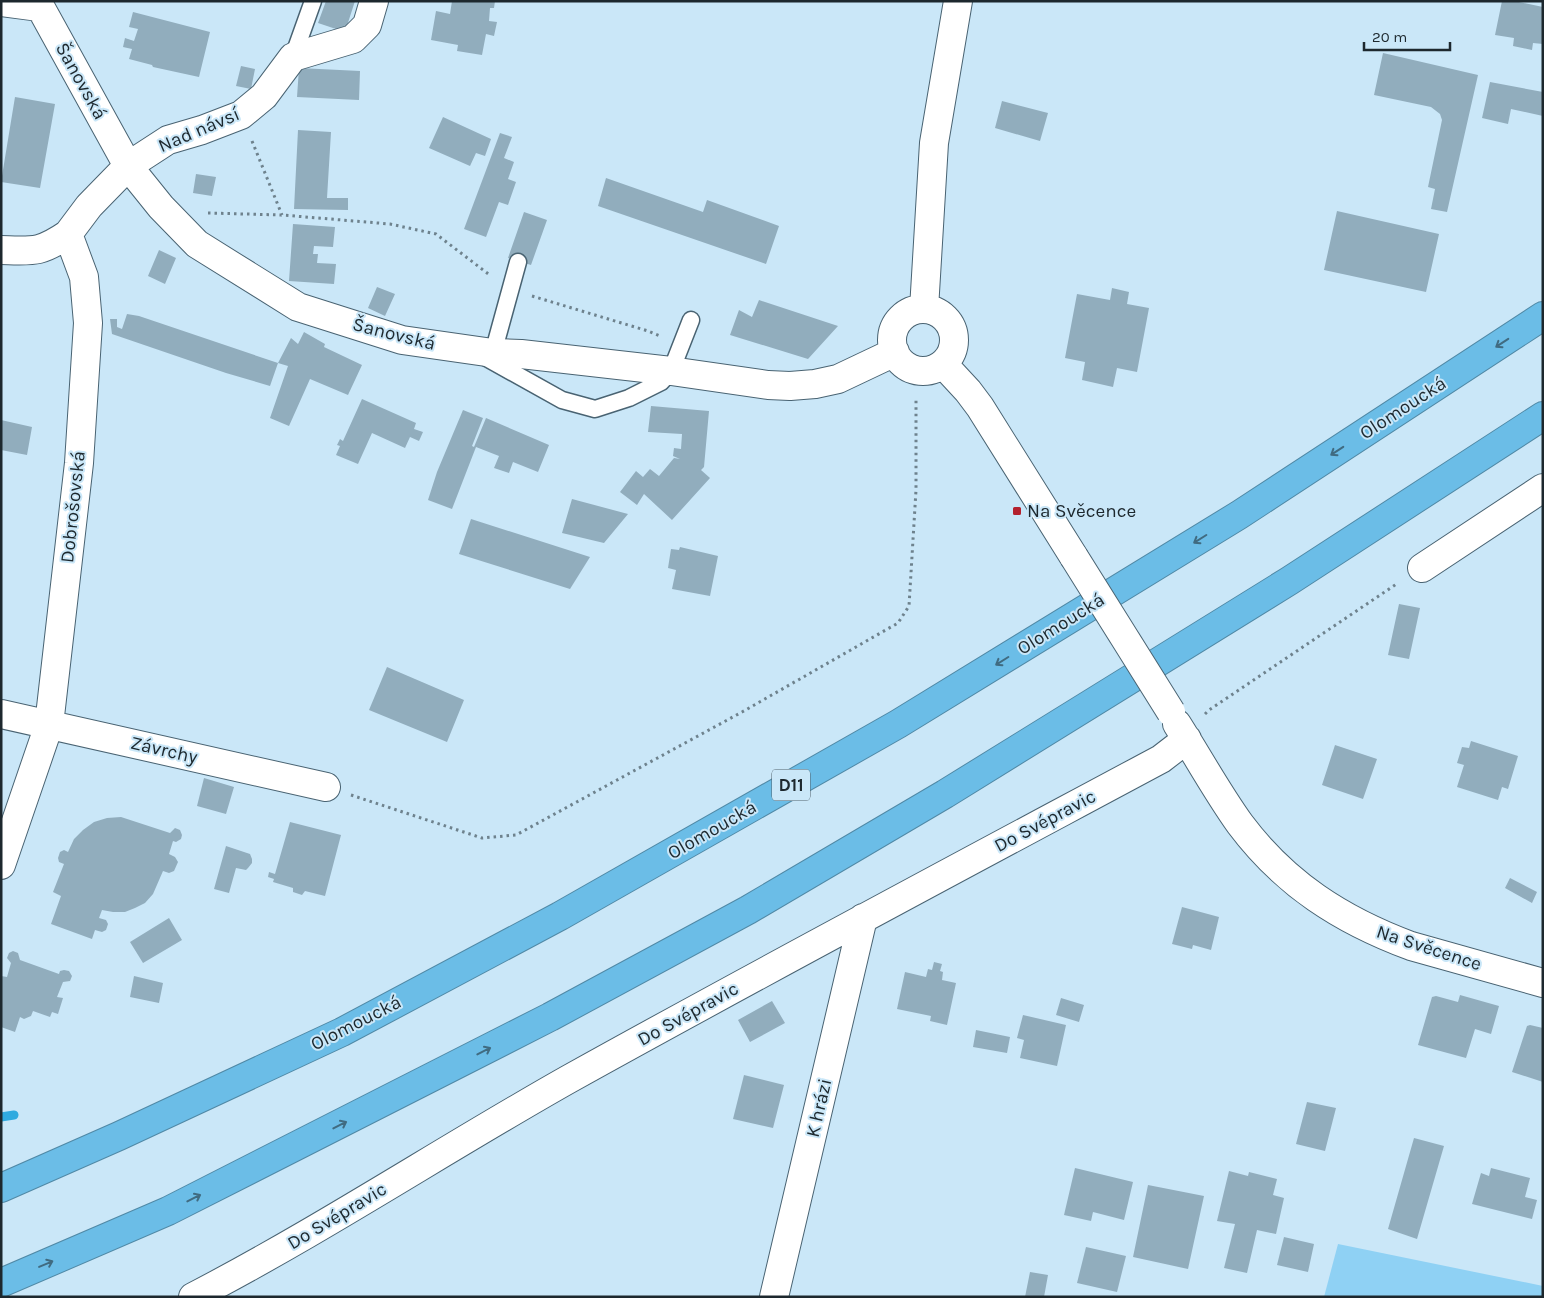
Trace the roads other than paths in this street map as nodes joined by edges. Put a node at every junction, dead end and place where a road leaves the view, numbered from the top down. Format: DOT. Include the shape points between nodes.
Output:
graph roads {
  1 [pos="314,1"];
  2 [pos="374,1"];
  3 [pos="958,1"];
  4 [pos="1,2"];
  5 [pos="38,4"];
  6 [pos="293,57"];
  7 [pos="128,166"];
  8 [pos="68,234"];
  9 [pos="1,250"];
  10 [pos="518,262"];
  11 [pos="924,309"];
  12 [pos="1543,316"];
  13 [pos="691,320"];
  14 [pos="483,352"];
  15 [pos="895,352"];
  16 [pos="943,364"];
  17 [pos="671,371"];
  18 [pos="1543,416"];
  19 [pos="1543,488"];
  20 [pos="1422,568"];
  21 [pos="1,714"];
  22 [pos="49,725"];
  23 [pos="1187,739"];
  24 [pos="326,786"];
  25 [pos="1,865"];
  26 [pos="863,918"];
  27 [pos="1543,982"];
  28 [pos="1,1188"];
  29 [pos="1,1283"];
  30 [pos="194,1297"];
  31 [pos="774,1297"];
  1 -- 6 [label="lane"];
  2 -- 6 [label="street" via="368,25 353,39"];
  3 -- 11 [label="street" via="934,143"];
  4 -- 5 [label="street"];
  5 -- 7 [label="street, Šanovská"];
  6 -- 7 [label="street, Nad návsí" via="264,96 241,116 168,140"];
  7 -- 8 [label="street" via="89,206"];
  7 -- 14 [label="street, Šanovská" via="197,244 298,307 402,340"];
  8 -- 9 [label="street" via="50,247 32,251"];
  8 -- 22 [label="street, Dobrošovská" via="84,277 88,323 79,463"];
  10 -- 14 [label="lane" via="510,290"];
  11 -- 15 [label="street" via="910,312 899,320 892,338"];
  11 -- 16 [label="street" via="938,312 952,329 952,352"];
  12 -- 28 [label="highway, Olomoucká / D11, one-way" via="1239,515 898,724 560,916 342,1032"];
  13 -- 17 [label="lane"];
  14 -- 17 [label="street, Šanovská"];
  14 -- 17 [label="lane" via="562,400 596,409 629,398 660,382"];
  15 -- 16 [label="street" via="902,363 919,371 932,370"];
  15 -- 17 [label="street, Šanovská" via="838,378 815,384 768,385"];
  16 -- 23 [label="street, Na Svěcence, bridge" via="980,407"];
  29 -- 18 [label="highway, one-way" via="168,1211 550,1017 748,910 945,794 1280,586"];
  19 -- 20 [label="street"];
  21 -- 22 [label="street, Závrchy"];
  22 -- 24 [label="street, Závrchy"];
  22 -- 25 [label="street, Dobrošovská"];
  23 -- 26 [label="street, Do Svépravic" via="1161,759"];
  23 -- 27 [label="street, Na Svěcence" via="1240,824 1300,888 1332,910 1411,946"];
  26 -- 30 [label="street, Do Svépravic" via="567,1080 251,1267"];
  26 -- 31 [label="street, K hrázi"];
}
